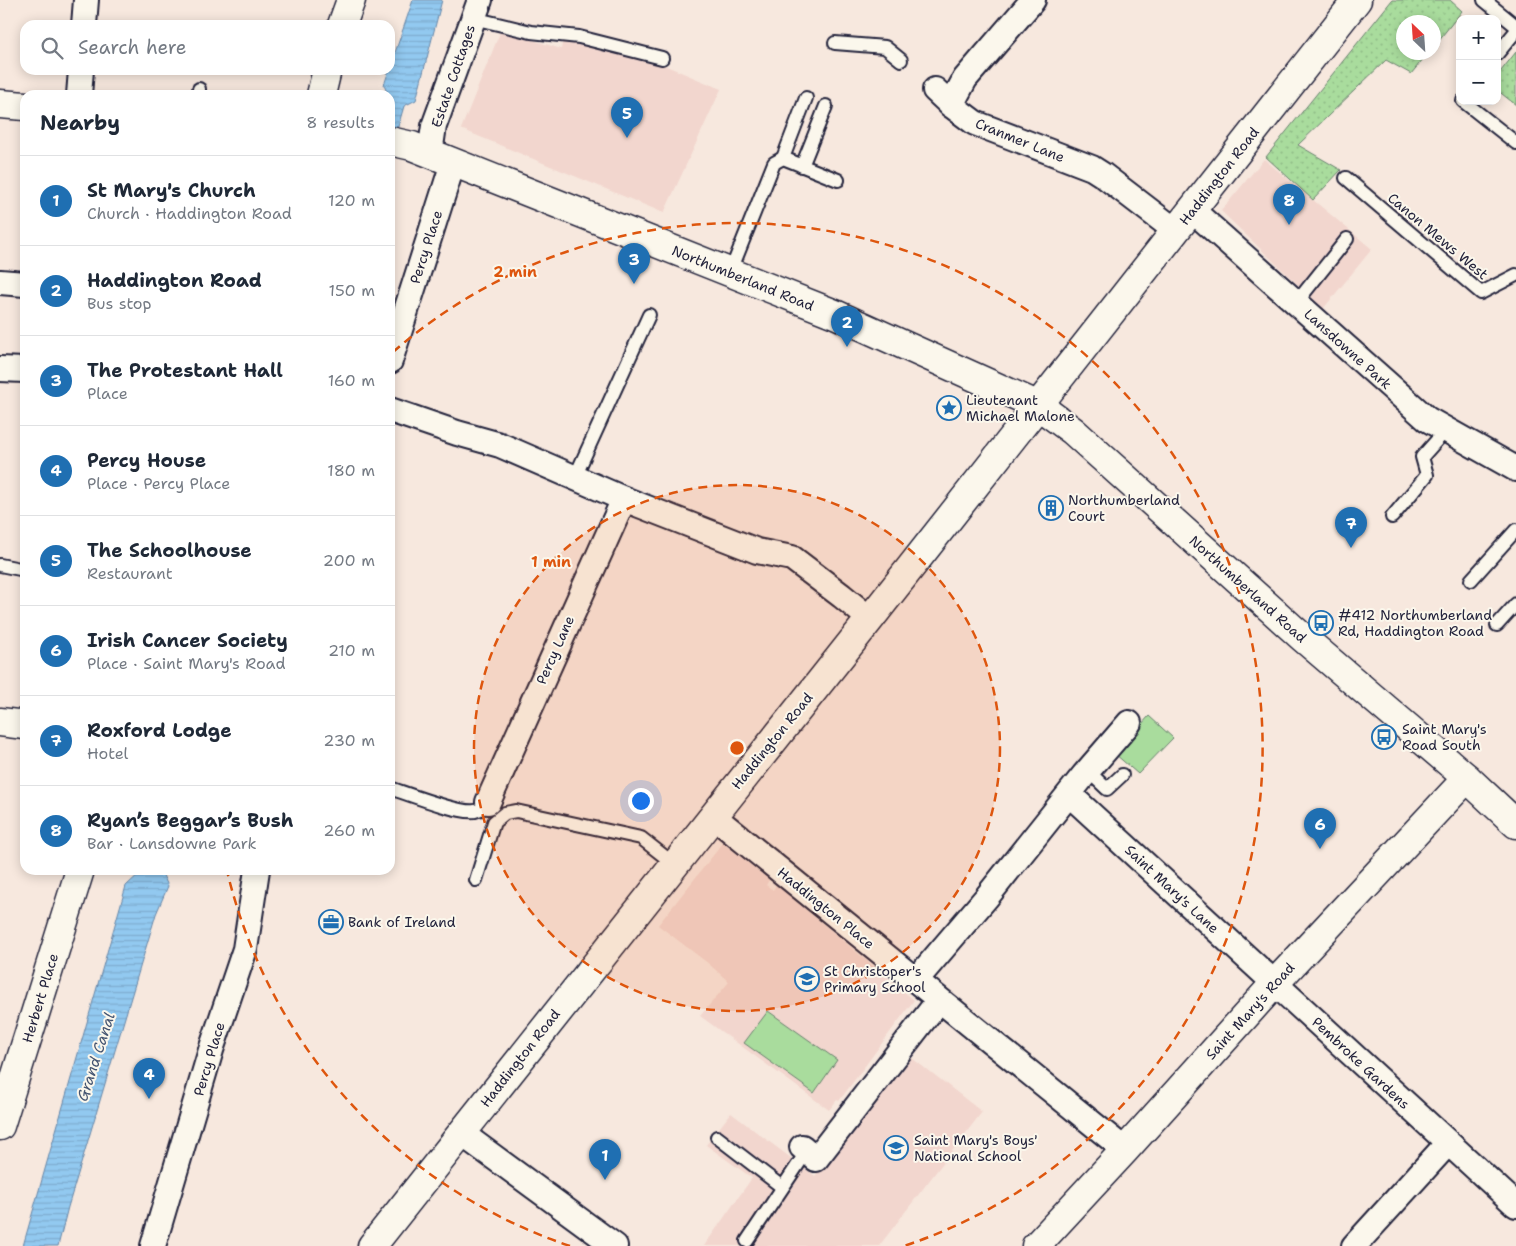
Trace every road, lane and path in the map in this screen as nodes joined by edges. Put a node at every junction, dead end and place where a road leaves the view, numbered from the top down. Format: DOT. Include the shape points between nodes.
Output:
graph roads {
  1 [pos="86,0"];
  2 [pos="352,0"];
  3 [pos="1033,0"];
  4 [pos="1358,0"];
  5 [pos="1484,0"];
  6 [pos="477,9"];
  7 [pos="84,20"];
  8 [pos="344,20"];
  9 [pos="1516,26"];
  10 [pos="1516,31"];
  11 [pos="835,44"];
  12 [pos="1501,49"];
  13 [pos="662,58"];
  14 [pos="901,60"];
  15 [pos="80,75"];
  16 [pos="327,75"];
  17 [pos="78,90"];
  18 [pos="322,90"];
  19 [pos="806,98"];
  20 [pos="0,104"];
  21 [pos="1468,105"];
  22 [pos="20,106"];
  23 [pos="826,106"];
  24 [pos="1516,143"];
  25 [pos="421,151"];
  26 [pos="783,158"];
  27 [pos="802,166"];
  28 [pos="1346,178"];
  29 [pos="838,180"];
  30 [pos="1184,220"];
  31 [pos="1348,238"];
  32 [pos="730,273"];
  33 [pos="1516,275"];
  34 [pos="0,282"];
  35 [pos="20,284"];
  36 [pos="1296,303"];
  37 [pos="650,315"];
  38 [pos="395,327"];
  39 [pos="0,369"];
  40 [pos="20,370"];
  41 [pos="1038,406"];
  42 [pos="395,412"];
  43 [pos="1446,430"];
  44 [pos="1516,469"];
  45 [pos="575,478"];
  46 [pos="624,499"];
  47 [pos="1392,516"];
  48 [pos="1516,530"];
  49 [pos="0,565"];
  50 [pos="20,569"];
  51 [pos="1471,580"];
  52 [pos="1516,604"];
  53 [pos="870,619"];
  54 [pos="1497,625"];
  55 [pos="0,722"];
  56 [pos="1129,723"];
  57 [pos="20,724"];
  58 [pos="1088,771"];
  59 [pos="1122,775"];
  60 [pos="1467,778"];
  61 [pos="395,790"];
  62 [pos="1070,795"];
  63 [pos="488,802"];
  64 [pos="713,816"];
  65 [pos="1516,824"];
  66 [pos="674,864"];
  67 [pos="78,875"];
  68 [pos="256,875"];
  69 [pos="476,880"];
  70 [pos="916,980"];
  71 [pos="1275,983"];
  72 [pos="939,1000"];
  73 [pos="0,1126"];
  74 [pos="461,1133"];
  75 [pos="717,1137"];
  76 [pos="1448,1143"];
  77 [pos="804,1149"];
  78 [pos="1125,1150"];
  79 [pos="782,1188"];
  80 [pos="1516,1205"];
  81 [pos="747,1241"];
  82 [pos="153,1246"];
  83 [pos="372,1246"];
  84 [pos="615,1246"];
  85 [pos="1036,1246"];
  86 [pos="1354,1246"];
  1 -- 7 [label="street"];
  2 -- 8 [label="main road"];
  3 -- 30 [label="street, Cranmer Lane" via="965,79 938,93 975,123 1092,168"];
  4 -- 30 [label="main road, Haddington Road"];
  5 -- 9 [label="lane"];
  6 -- 13 [label="lane" via="531,32 579,37"];
  6 -- 25 [label="street, Estate Cottages" via="434,126"];
  10 -- 12 [label="lane"];
  11 -- 14 [label="lane" via="885,47"];
  15 -- 17 [label="street"];
  16 -- 18 [label="main road"];
  19 -- 26 [label="lane"];
  20 -- 22 [label="main road"];
  21 -- 24 [label="lane"];
  23 -- 27 [label="lane"];
  25 -- 32 [label="main road, Northumberland Road"];
  25 -- 38 [label="street, Percy Place"];
  26 -- 27 [label="lane"];
  26 -- 32 [label="lane" via="774,163"];
  27 -- 29 [label="lane"];
  28 -- 33 [label="lane, Canon Mews West" via="1481,293"];
  30 -- 36 [label="street, Lansdowne Park"];
  30 -- 41 [label="main road, Haddington Road"];
  31 -- 36 [label="lane"];
  32 -- 41 [label="main road, Northumberland Road" via="854,323"];
  34 -- 35 [label="street"];
  36 -- 43 [label="street, Lansdowne Park" via="1427,419"];
  37 -- 45 [label="lane"];
  39 -- 40 [label="street"];
  41 -- 53 [label="main road, Haddington Road"];
  41 -- 60 [label="main road, Northumberland Road" via="1073,431 1303,638"];
  42 -- 45 [label="street" via="500,444"];
  43 -- 44 [label="street, Lansdowne Park"];
  43 -- 47 [label="lane" via="1422,458 1427,475"];
  45 -- 46 [label="street"];
  46 -- 53 [label="street" via="757,551 792,558"];
  46 -- 63 [label="street, Percy Lane"];
  48 -- 51 [label="lane"];
  49 -- 50 [label="lane"];
  52 -- 54 [label="lane"];
  53 -- 64 [label="main road, Haddington Road"];
  55 -- 57 [label="main road"];
  56 -- 58 [label="street"];
  58 -- 59 [label="lane" via="1107,789"];
  58 -- 62 [label="street"];
  60 -- 65 [label="main road, Northumberland Road"];
  60 -- 71 [label="main road, Saint Mary's Road"];
  61 -- 63 [label="lane" via="462,811 476,811"];
  62 -- 70 [label="street"];
  62 -- 71 [label="street, Saint Mary's Lane"];
  64 -- 66 [label="main road, Haddington Road"];
  64 -- 70 [label="street, Haddington Place"];
  66 -- 69 [label="lane" via="641,838 516,811 505,813 494,822"];
  66 -- 74 [label="main road, Haddington Road"];
  67 -- 73 [label="main road, Herbert Place"];
  68 -- 82 [label="street, Percy Place" via="245,949 211,1050"];
  70 -- 72 [label="street, Haddington Place"];
  71 -- 76 [label="street, Pembroke Gardens"];
  71 -- 78 [label="main road, Saint Mary's Road"];
  72 -- 77 [label="street" via="816,1159"];
  72 -- 78 [label="street, Haddington Place"];
  74 -- 83 [label="main road, Haddington Road"];
  74 -- 84 [label="street"];
  75 -- 79 [label="lane"];
  76 -- 80 [label="street, Pembroke Gardens"];
  76 -- 86 [label="street"];
  77 -- 79 [label="lane"];
  78 -- 85 [label="main road, Saint Mary's Road"];
  79 -- 81 [label="lane"];
}
